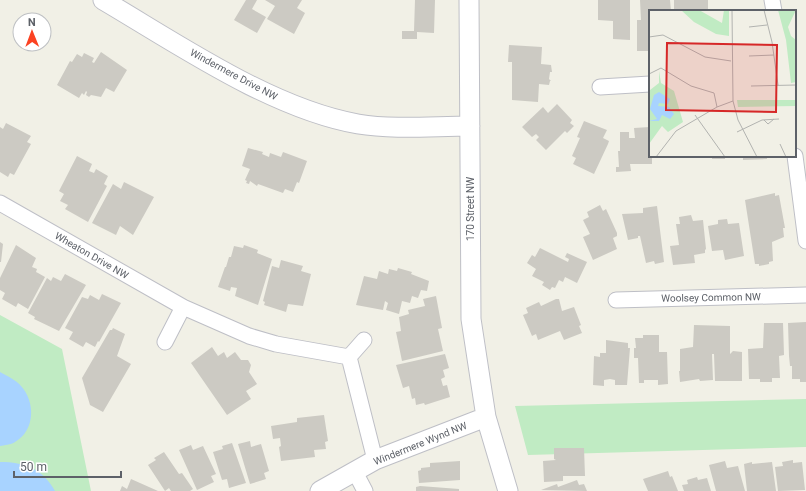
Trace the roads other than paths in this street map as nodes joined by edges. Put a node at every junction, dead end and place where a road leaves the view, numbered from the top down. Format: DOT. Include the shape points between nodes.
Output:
graph roads {
  1 [pos="103,0"];
  2 [pos="469,0"];
  3 [pos="772,0"];
  4 [pos="774,10"];
  5 [pos="649,84"];
  6 [pos="600,87"];
  7 [pos="470,126"];
  8 [pos="795,157"];
  9 [pos="0,203"];
  10 [pos="806,241"];
  11 [pos="806,295"];
  12 [pos="616,300"];
  13 [pos="183,307"];
  14 [pos="364,340"];
  15 [pos="164,342"];
  16 [pos="349,357"];
  17 [pos="486,417"];
  18 [pos="375,460"];
  19 [pos="355,472"];
  20 [pos="320,491"];
  21 [pos="365,491"];
  22 [pos="508,491"];
  1 -- 7 [label="street, Windermere Drive NW" via="243,81 283,100 335,118 359,124 391,126"];
  2 -- 7 [label="street, 170 Street NW"];
  3 -- 4 [label="street"];
  5 -- 6 [label="street"];
  7 -- 17 [label="street, 170 Street NW" via="471,319"];
  8 -- 10 [label="street"];
  9 -- 13 [label="street, Wheaton Drive NW"];
  11 -- 12 [label="street, Woolsey Common NW"];
  13 -- 15 [label="street"];
  13 -- 16 [label="street, Wheaton Drive NW" via="249,336 276,344"];
  14 -- 16 [label="street"];
  16 -- 18 [label="street"];
  17 -- 18 [label="street, Windermere Wynd NW"];
  17 -- 22 [label="street, 170 Street NW"];
  18 -- 19 [label="street, Windermere Wynd NW"];
  19 -- 20 [label="street, Windermere Wynd NW"];
  19 -- 21 [label="street"];
}
